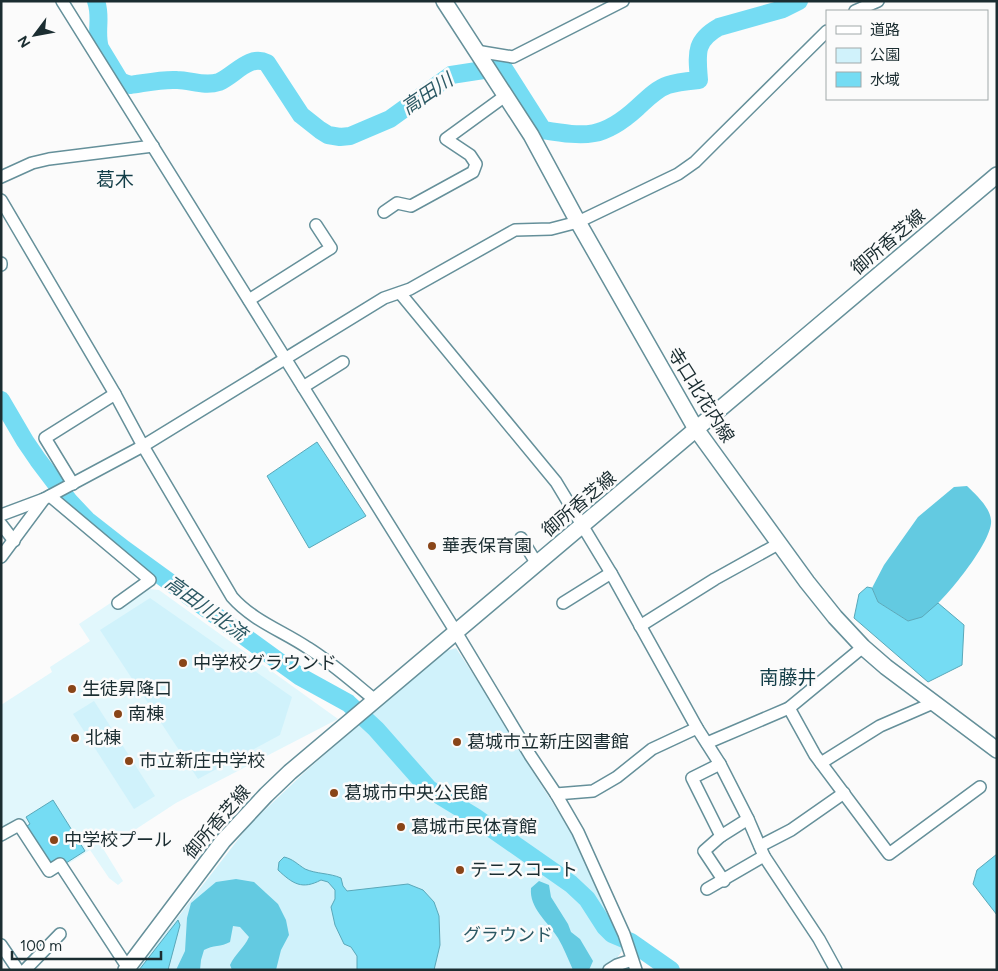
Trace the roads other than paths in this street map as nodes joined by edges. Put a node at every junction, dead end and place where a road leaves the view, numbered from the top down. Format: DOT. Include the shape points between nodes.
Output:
graph roads {
  1 [pos="62,1"];
  2 [pos="444,1"];
  3 [pos="623,1"];
  4 [pos="878,1"];
  5 [pos="612,4"];
  6 [pos="857,10"];
  7 [pos="826,32"];
  8 [pos="484,63"];
  9 [pos="505,96"];
  10 [pos="153,146"];
  11 [pos="997,175"];
  12 [pos="1,177"];
  13 [pos="1,200"];
  14 [pos="384,212"];
  15 [pos="578,222"];
  16 [pos="316,225"];
  17 [pos="400,293"];
  18 [pos="249,300"];
  19 [pos="286,359"];
  20 [pos="343,362"];
  21 [pos="303,387"];
  22 [pos="116,394"];
  23 [pos="696,429"];
  24 [pos="143,446"];
  25 [pos="73,484"];
  26 [pos="49,496"];
  27 [pos="1,515"];
  28 [pos="1,524"];
  29 [pos="582,525"];
  30 [pos="521,538"];
  31 [pos="14,541"];
  32 [pos="780,543"];
  33 [pos="1,557"];
  34 [pos="537,564"];
  35 [pos="611,573"];
  36 [pos="118,603"];
  37 [pos="563,603"];
  38 [pos="640,626"];
  39 [pos="456,632"];
  40 [pos="862,647"];
  41 [pos="934,703"];
  42 [pos="789,708"];
  43 [pos="364,709"];
  44 [pos="697,728"];
  45 [pos="707,743"];
  46 [pos="997,750"];
  47 [pos="821,763"];
  48 [pos="720,764"];
  49 [pos="980,787"];
  50 [pos="844,793"];
  51 [pos="556,794"];
  52 [pos="748,819"];
  53 [pos="1,835"];
  54 [pos="721,836"];
  55 [pos="762,851"];
  56 [pos="724,881"];
  57 [pos="707,890"];
  58 [pos="60,934"];
  59 [pos="1,945"];
  60 [pos="634,965"];
  61 [pos="127,969"];
  62 [pos="18,970"];
  63 [pos="24,970"];
  64 [pos="610,970"];
  65 [pos="836,970"];
  1 -- 10 [label="street"];
  2 -- 8 [label="main road, 寺口北花内線"];
  3 -- 5 [label="street"];
  4 -- 6 [label="street"];
  5 -- 8 [label="street" via="513,57"];
  7 -- 15 [label="street" via="695,162 656,186"];
  8 -- 9 [label="main road, 寺口北花内線"];
  9 -- 14 [label="street" via="446,138 470,154 476,164 473,172 411,206 397,203"];
  9 -- 15 [label="main road, 寺口北花内線" via="531,135"];
  10 -- 12 [label="street" via="32,163"];
  10 -- 18 [label="street"];
  11 -- 23 [label="main road, 御所香芝線"];
  13 -- 22 [label="street"];
  15 -- 17 [label="street" via="551,229 515,230"];
  15 -- 23 [label="main road, 寺口北花内線"];
  16 -- 18 [label="street" via="331,248"];
  17 -- 19 [label="street" via="384,298"];
  17 -- 29 [label="street" via="546,470"];
  18 -- 19 [label="street"];
  19 -- 21 [label="street"];
  19 -- 24 [label="street"];
  20 -- 21 [label="street"];
  21 -- 39 [label="street"];
  22 -- 24 [label="street"];
  22 -- 25 [label="street" via="45,438"];
  23 -- 29 [label="main road, 御所香芝線"];
  23 -- 32 [label="main road, 寺口北花内線"];
  24 -- 25 [label="street"];
  24 -- 43 [label="street" via="236,603 309,648"];
  25 -- 26 [label="street"];
  26 -- 27 [label="street"];
  26 -- 31 [label="street"];
  26 -- 36 [label="street" via="150,580"];
  28 -- 31 [label="street"];
  29 -- 34 [label="main road, 御所香芝線"];
  29 -- 35 [label="street"];
  30 -- 34 [label="street"];
  31 -- 33 [label="street"];
  32 -- 38 [label="street" via="715,578"];
  32 -- 40 [label="main road, 寺口北花内線" via="835,617"];
  34 -- 39 [label="main road, 御所香芝線"];
  35 -- 37 [label="street"];
  35 -- 38 [label="street"];
  38 -- 44 [label="street"];
  39 -- 43 [label="main road, 御所香芝線"];
  39 -- 51 [label="street"];
  40 -- 41 [label="main road, 寺口北花内線"];
  40 -- 42 [label="street"];
  41 -- 46 [label="main road, 寺口北花内線"];
  41 -- 47 [label="street" via="880,726"];
  42 -- 45 [label="street"];
  42 -- 47 [label="street"];
  43 -- 61 [label="main road, 御所香芝線" via="290,772 228,834"];
  44 -- 45 [label="street"];
  44 -- 51 [label="street" via="652,749 617,777 593,791"];
  45 -- 48 [label="street"];
  47 -- 50 [label="street"];
  48 -- 52 [label="street"];
  48 -- 54 [label="street" via="692,778"];
  49 -- 50 [label="street" via="889,854"];
  50 -- 55 [label="street"];
  51 -- 60 [label="street" via="578,832 624,934"];
  52 -- 54 [label="street"];
  52 -- 55 [label="street"];
  53 -- 61 [label="street" via="19,825 49,871 60,864"];
  54 -- 56 [label="street" via="704,851"];
  55 -- 56 [label="street"];
  55 -- 65 [label="street"];
  56 -- 57 [label="street"];
  58 -- 63 [label="street"];
  59 -- 62 [label="street"];
  60 -- 64 [label="street" via="617,965"];
}
